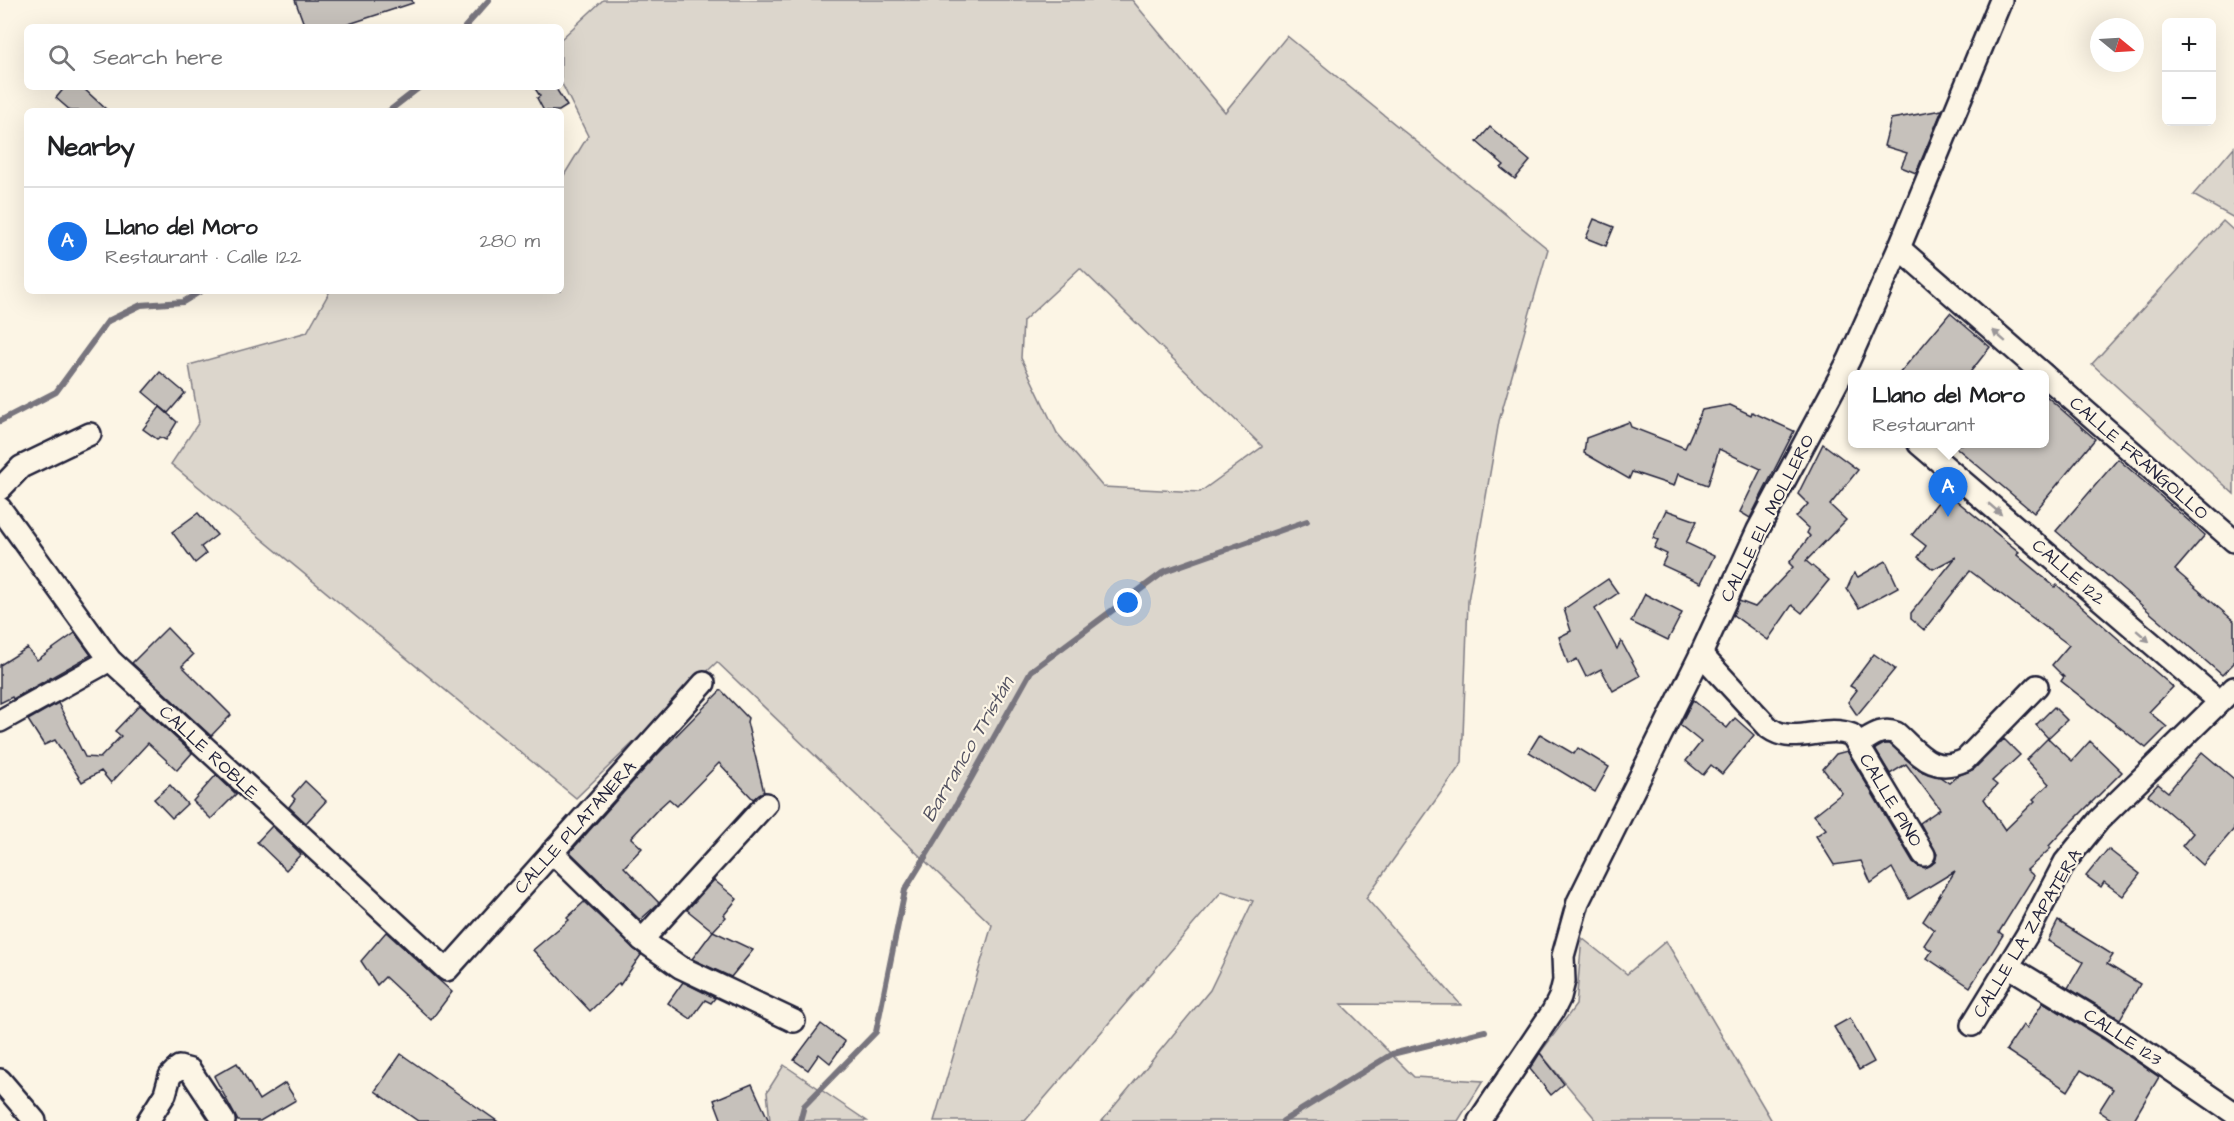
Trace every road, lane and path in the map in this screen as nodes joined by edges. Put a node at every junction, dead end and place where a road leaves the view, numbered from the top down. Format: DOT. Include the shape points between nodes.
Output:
graph roads {
  1 [pos="2001,0"];
  2 [pos="1899,249"];
  3 [pos="2038,370"];
  4 [pos="2049,379"];
  5 [pos="1846,381"];
  6 [pos="90,434"];
  7 [pos="1924,448"];
  8 [pos="0,489"];
  9 [pos="0,508"];
  10 [pos="2234,541"];
  11 [pos="1701,654"];
  12 [pos="110,660"];
  13 [pos="704,683"];
  14 [pos="2037,686"];
  15 [pos="2226,695"];
  16 [pos="0,721"];
  17 [pos="1858,744"];
  18 [pos="766,804"];
  19 [pos="552,852"];
  20 [pos="1924,855"];
  21 [pos="642,940"];
  22 [pos="2008,966"];
  23 [pos="447,970"];
  24 [pos="794,1021"];
  25 [pos="1972,1025"];
  26 [pos="0,1080"];
  27 [pos="2234,1113"];
  28 [pos="36,1121"];
  29 [pos="148,1121"];
  30 [pos="224,1121"];
  31 [pos="1479,1121"];
  1 -- 2 [label="street, CALLE EL MOLLERO"];
  3 -- 2 [label="street, CALLE FRANGOLLO, one-way"];
  2 -- 5 [label="street, CALLE EL MOLLERO" via="1849,360"];
  4 -- 10 [label="street, CALLE FRANGOLLO"];
  5 -- 11 [label="street, CALLE EL MOLLERO" via="1758,530"];
  6 -- 8 [label="street" via="21,467"];
  7 -- 15 [label="street, CALLE 122, one-way"];
  9 -- 12 [label="street, CALLE ROBLE"];
  11 -- 17 [label="street, CALLE PINO" via="1776,734 1799,736 1837,731 1852,735"];
  11 -- 31 [label="street, CALLE EL MOLLERO" via="1578,902 1563,956 1560,997"];
  12 -- 16 [label="street"];
  12 -- 23 [label="street, CALLE ROBLE"];
  13 -- 19 [label="street, CALLE PLATANERA"];
  14 -- 17 [label="street, CALLE PINO" via="1965,760 1953,765 1931,763 1889,730"];
  15 -- 22 [label="street, CALLE LA ZAPATERA" via="2099,820 2065,862"];
  17 -- 20 [label="street, CALLE PINO"];
  18 -- 21 [label="street"];
  19 -- 21 [label="street"];
  19 -- 23 [label="street, CALLE PLATANERA"];
  21 -- 24 [label="street" via="680,967"];
  22 -- 25 [label="street, CALLE LA ZAPATERA"];
  22 -- 27 [label="street, CALLE 123" via="2110,1028"];
  26 -- 28 [label="street"];
  29 -- 30 [label="street" via="165,1094 170,1076 179,1067 190,1070"];
}
